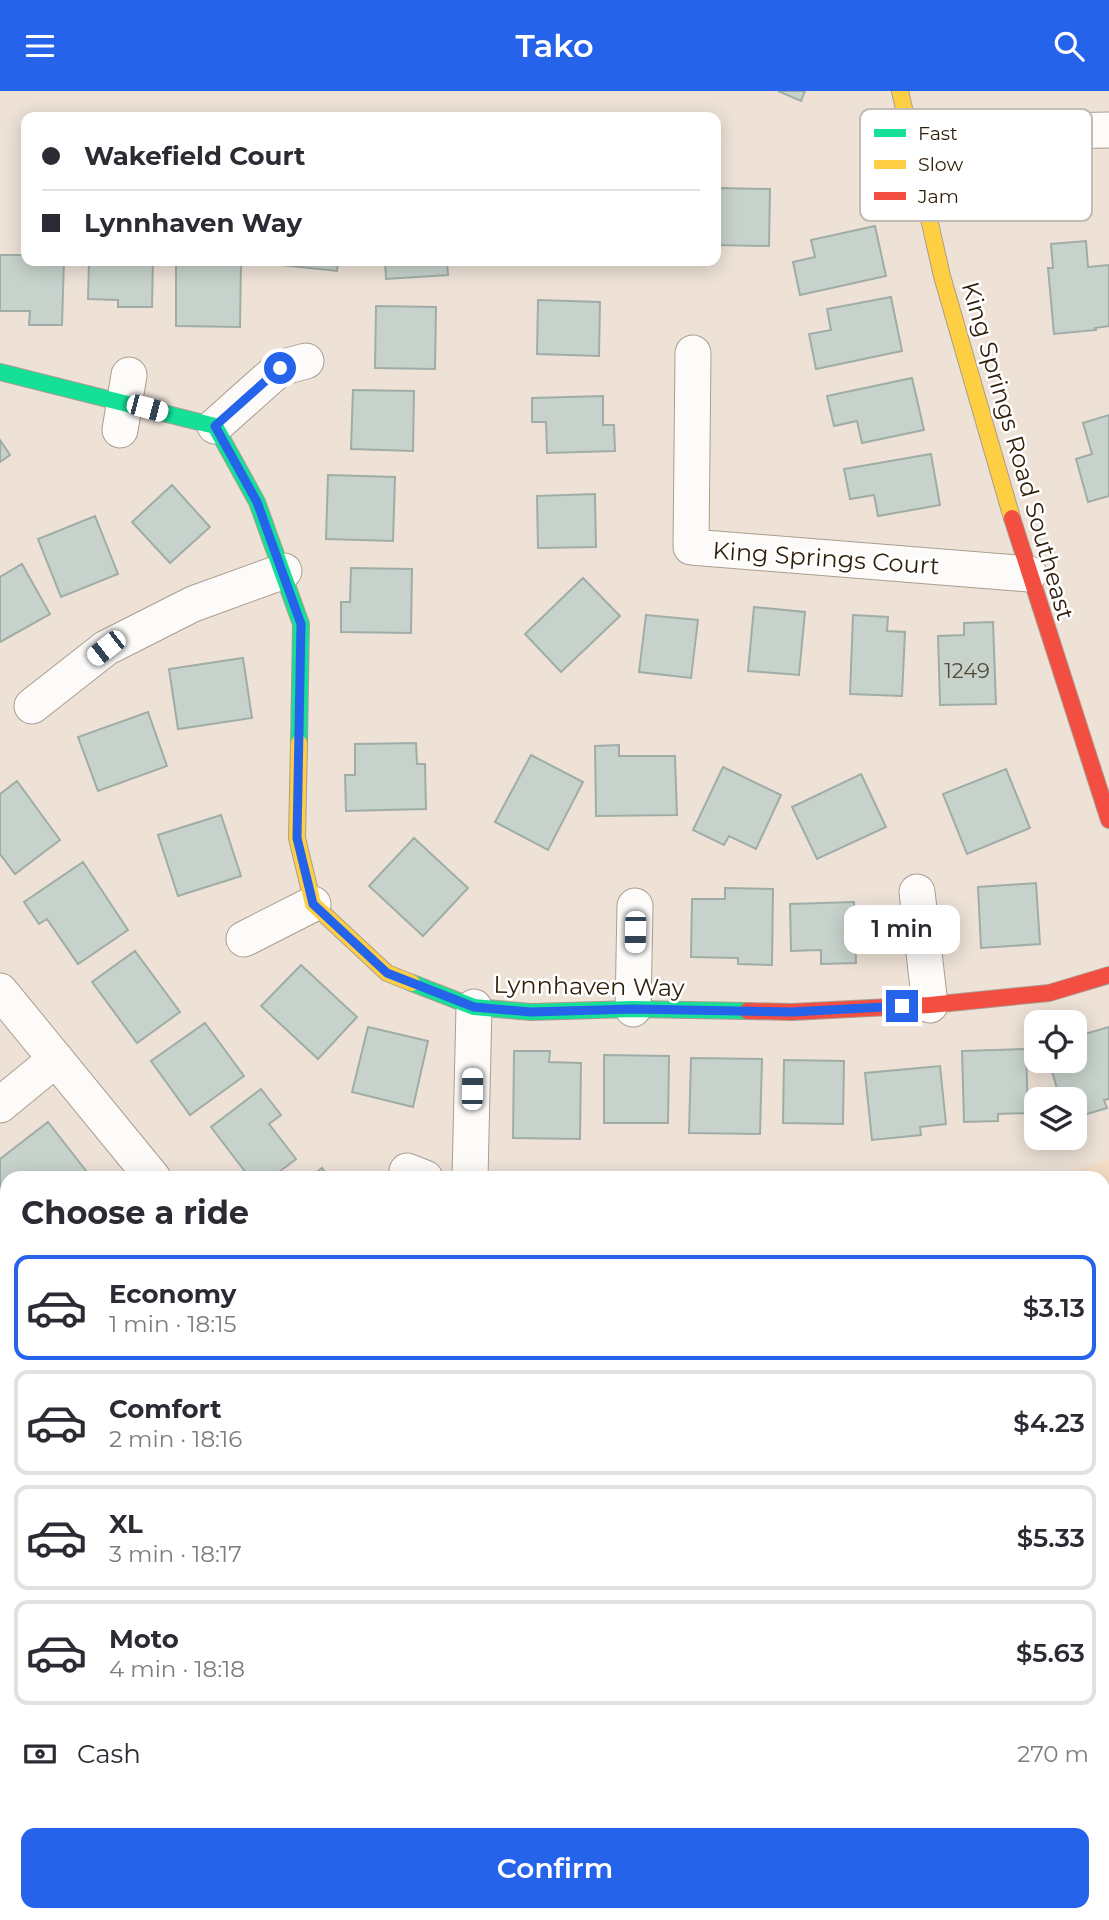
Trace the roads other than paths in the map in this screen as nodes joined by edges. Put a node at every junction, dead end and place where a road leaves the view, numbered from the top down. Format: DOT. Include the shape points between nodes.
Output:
graph roads {
  1 [pos="900,91"];
  2 [pos="903,109"];
  3 [pos="929,221"];
  4 [pos="693,353"];
  5 [pos="306,361"];
  6 [pos="0,372"];
  7 [pos="215,426"];
  8 [pos="284,571"];
  9 [pos="1029,574"];
  10 [pos="32,706"];
  11 [pos="1109,820"];
  12 [pos="917,892"];
  13 [pos="313,904"];
  14 [pos="635,906"];
  15 [pos="244,939"];
  16 [pos="1109,975"];
  17 [pos="0,991"];
  18 [pos="930,1005"];
  19 [pos="474,1007"];
  20 [pos="633,1009"];
  21 [pos="56,1059"];
  22 [pos="0,1105"];
  23 [pos="147,1171"];
  24 [pos="470,1171"];
  1 -- 2 [label="street, King Springs Road Southeast"];
  3 -- 9 [label="street, King Springs Road Southeast" via="964,362"];
  4 -- 9 [label="street, King Springs Court" via="691,547"];
  5 -- 7 [label="street" via="280,368"];
  6 -- 7 [label="street"];
  7 -- 8 [label="street" via="257,502"];
  8 -- 10 [label="street" via="193,604 106,648"];
  8 -- 13 [label="street" via="301,624 297,838"];
  9 -- 11 [label="street, King Springs Road Southeast"];
  12 -- 18 [label="street"];
  13 -- 15 [label="street"];
  13 -- 19 [label="street, Lynnhaven Way" via="387,973"];
  14 -- 20 [label="street"];
  16 -- 18 [label="street, Lynnhaven Way" via="1049,993"];
  17 -- 21 [label="street"];
  18 -- 20 [label="street, Lynnhaven Way" via="792,1012"];
  19 -- 20 [label="street, Lynnhaven Way" via="531,1012"];
  19 -- 24 [label="street"];
  21 -- 22 [label="street"];
  21 -- 23 [label="street"];
}
